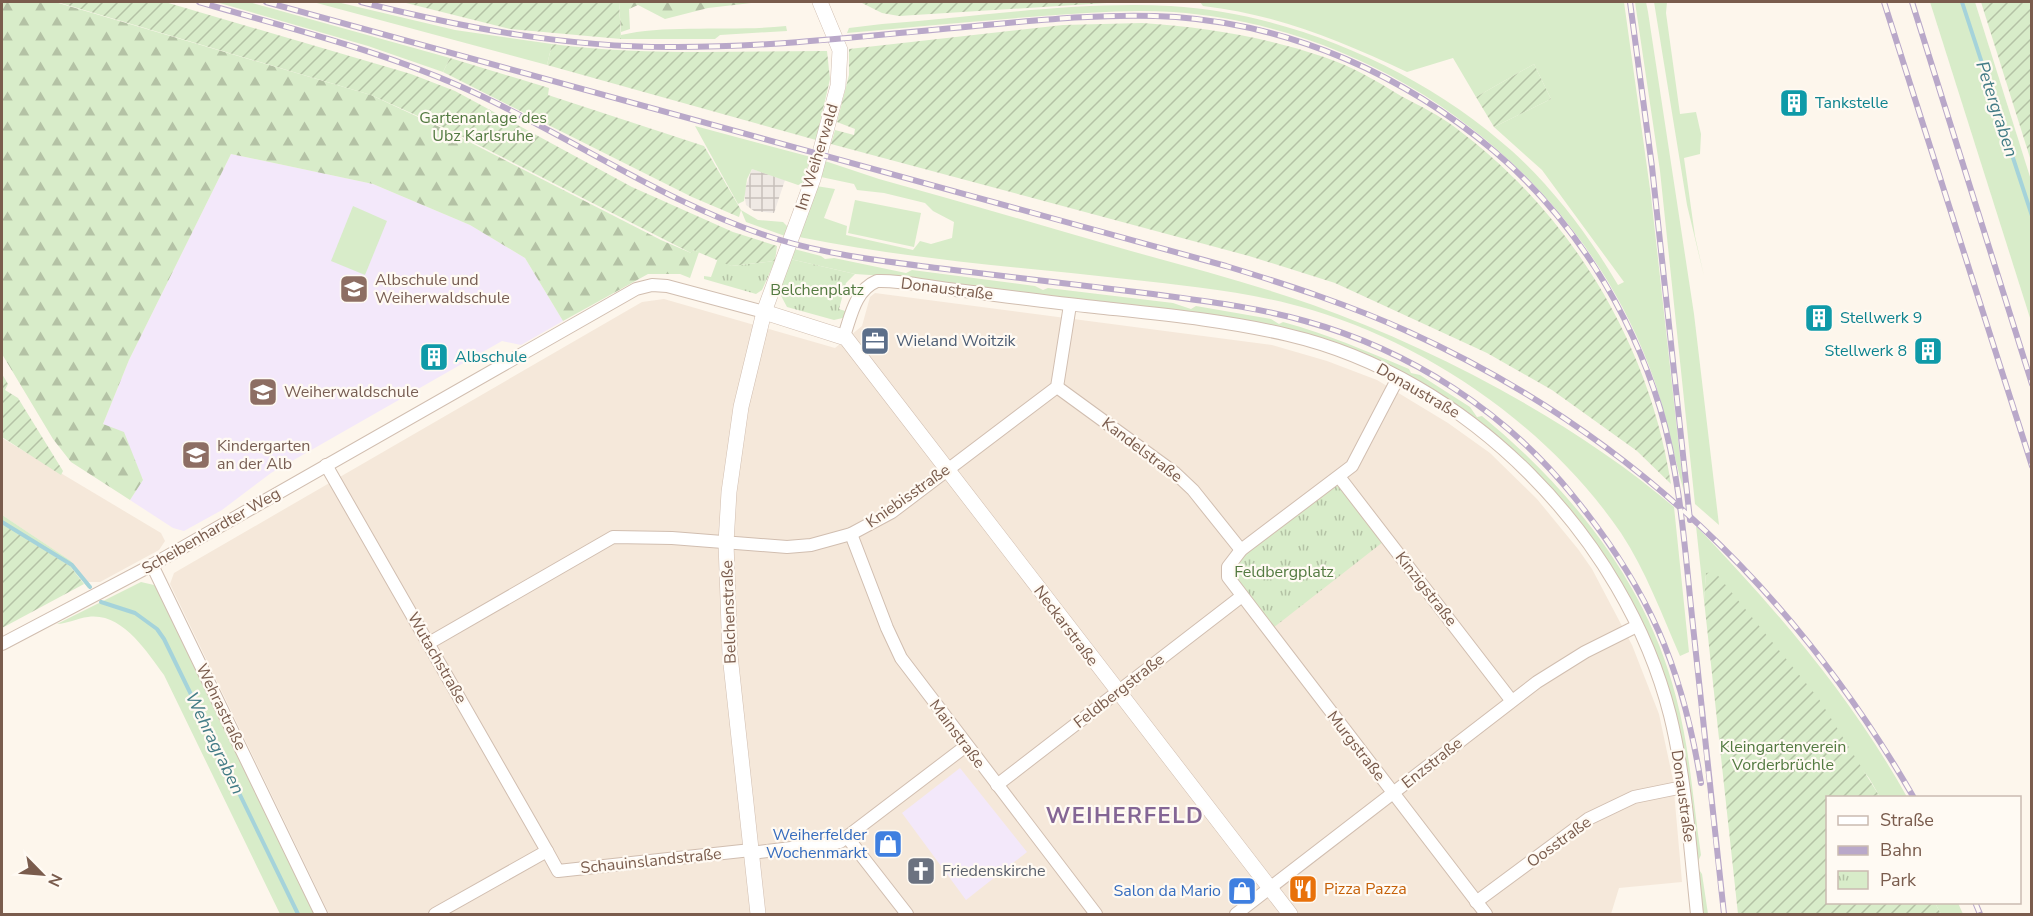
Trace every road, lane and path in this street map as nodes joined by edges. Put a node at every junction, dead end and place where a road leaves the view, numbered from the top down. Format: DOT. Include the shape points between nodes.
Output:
graph roads {
  1 [pos="820,2"];
  2 [pos="1070,305"];
  3 [pos="764,312"];
  4 [pos="844,336"];
  5 [pos="1398,378"];
  6 [pos="1057,387"];
  7 [pos="326,465"];
  8 [pos="946,469"];
  9 [pos="1340,478"];
  10 [pos="851,534"];
  11 [pos="726,543"];
  12 [pos="1241,550"];
  13 [pos="152,565"];
  14 [pos="1242,596"];
  15 [pos="1638,626"];
  16 [pos="429,643"];
  17 [pos="2,644"];
  18 [pos="1117,692"];
  19 [pos="1511,700"];
  20 [pos="966,746"];
  21 [pos="997,785"];
  22 [pos="1683,787"];
  23 [pos="1393,793"];
  24 [pos="847,837"];
  25 [pos="546,851"];
  26 [pos="751,851"];
  27 [pos="1271,889"];
  28 [pos="1476,902"];
  29 [pos="321,915"];
  30 [pos="435,915"];
  31 [pos="758,915"];
  32 [pos="907,915"];
  33 [pos="1096,915"];
  34 [pos="1236,915"];
  35 [pos="1290,915"];
  36 [pos="1486,915"];
  37 [pos="1697,915"];
  1 -- 3 [label="street, Im Weiherwald" via="840,50 838,86 813,179"];
  2 -- 4 [label="street, Donaustraße" via="877,281 859,296"];
  2 -- 5 [label="street, Donaustraße" via="1203,320 1289,335 1338,351"];
  2 -- 6 [label="street"];
  3 -- 4 [label="street"];
  3 -- 7 [label="street, Scheibenhardter Weg" via="667,285 636,290"];
  3 -- 11 [label="street, Belchenstraße" via="739,418"];
  4 -- 8 [label="street, Neckarstraße"];
  5 -- 9 [label="street" via="1352,466"];
  5 -- 15 [label="street, Donaustraße" via="1464,418 1518,461 1589,544"];
  6 -- 8 [label="street, Kniebisstraße"];
  6 -- 12 [label="street, Kandelstraße" via="1175,473"];
  7 -- 13 [label="street, Scheibenhardter Weg"];
  7 -- 16 [label="street, Wutachstraße"];
  8 -- 10 [label="street, Kniebisstraße" via="892,512"];
  8 -- 18 [label="street, Neckarstraße"];
  9 -- 12 [label="street"];
  9 -- 19 [label="street, Kinzigstraße"];
  10 -- 11 [label="street, Kniebisstraße" via="787,547"];
  10 -- 20 [label="street, Mainstraße" via="901,658"];
  11 -- 16 [label="street, Kniebisstraße" via="613,537"];
  11 -- 26 [label="street, Belchenstraße" via="732,690"];
  12 -- 14 [label="street" via="1228,567 1228,577"];
  13 -- 17 [label="street, Scheibenhardter Weg"];
  13 -- 29 [label="street, Wehrastraße"];
  14 -- 18 [label="street, Feldbergstraße"];
  14 -- 23 [label="street, Murgstraße"];
  15 -- 19 [label="street, Enzstraße" via="1571,660"];
  15 -- 22 [label="street, Donaustraße" via="1669,713"];
  16 -- 25 [label="street, Wutachstraße"];
  18 -- 21 [label="street, Feldbergstraße"];
  18 -- 27 [label="street, Neckarstraße"];
  19 -- 23 [label="street, Enzstraße"];
  20 -- 21 [label="street, Mainstraße"];
  20 -- 24 [label="street, Schauinslandstraße"];
  21 -- 33 [label="street, Mainstraße"];
  22 -- 28 [label="street, Oosstraße" via="1634,797 1588,819"];
  22 -- 37 [label="street, Donaustraße"];
  23 -- 27 [label="street, Enzstraße"];
  23 -- 28 [label="street, Murgstraße"];
  24 -- 26 [label="street, Schauinslandstraße" via="830,845"];
  24 -- 32 [label="street"];
  25 -- 26 [label="street, Schauinslandstraße" via="558,871"];
  25 -- 30 [label="street"];
  26 -- 31 [label="street, Belchenstraße"];
  27 -- 34 [label="street, Enzstraße"];
  27 -- 35 [label="street, Neckarstraße"];
  28 -- 36 [label="street, Murgstraße"];
}
